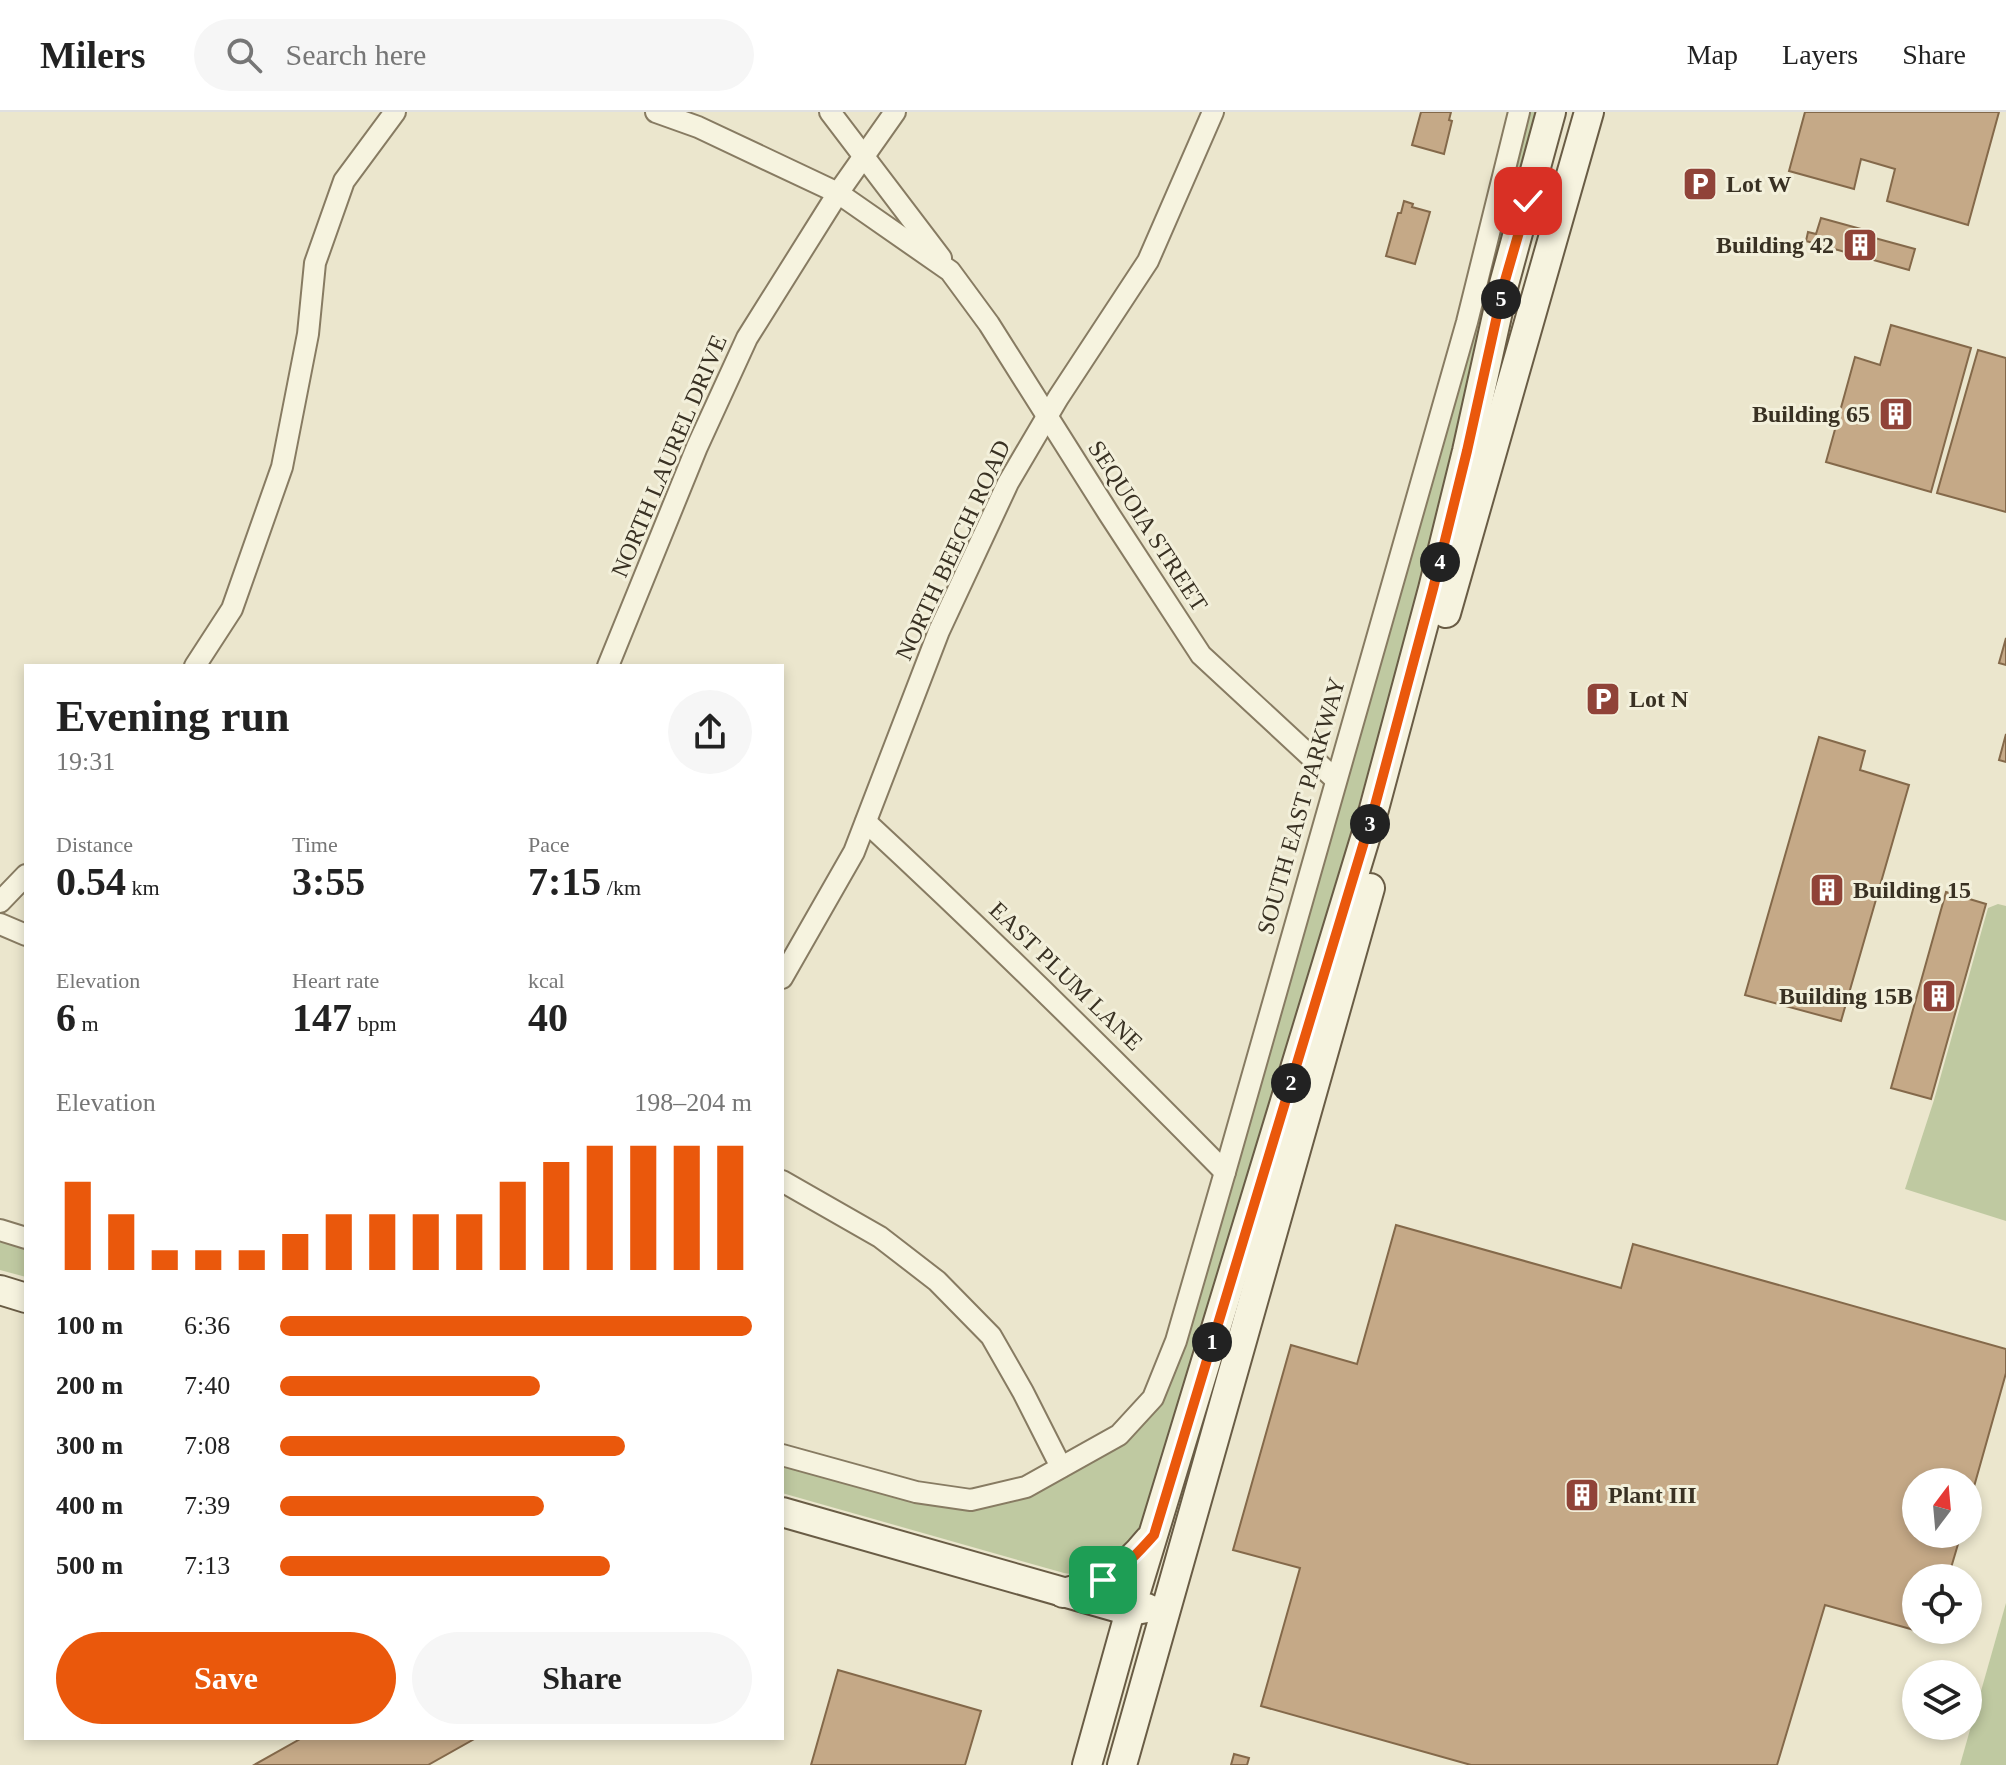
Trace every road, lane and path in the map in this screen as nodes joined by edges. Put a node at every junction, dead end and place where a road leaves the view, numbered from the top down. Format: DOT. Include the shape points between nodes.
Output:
graph roads {
  1 [pos="395,112"];
  2 [pos="656,112"];
  3 [pos="830,112"];
  4 [pos="895,112"];
  5 [pos="1213,112"];
  6 [pos="1519,112"];
  7 [pos="1551,112"];
  8 [pos="1589,112"];
  9 [pos="864,156"];
  10 [pos="838,193"];
  11 [pos="1528,201"];
  12 [pos="1562,211"];
  13 [pos="950,271"];
  14 [pos="1047,416"];
  15 [pos="196,664"];
  16 [pos="609,664"];
  17 [pos="1336,780"];
  18 [pos="866,822"];
  19 [pos="24,877"];
  20 [pos="0,902"];
  21 [pos="0,924"];
  22 [pos="24,934"];
  23 [pos="784,974"];
  24 [pos="1225,1172"];
  25 [pos="784,1182"];
  26 [pos="0,1230"];
  27 [pos="24,1237"];
  28 [pos="0,1290"];
  29 [pos="24,1297"];
  30 [pos="784,1456"];
  31 [pos="1061,1467"];
  32 [pos="784,1513"];
  33 [pos="1154,1535"];
  34 [pos="1172,1588"];
  35 [pos="1063,1593"];
  36 [pos="1130,1611"];
  37 [pos="1149,1671"];
  38 [pos="1087,1765"];
  39 [pos="1122,1765"];
  1 -- 15 [label="street" via="344,181 315,263 308,334 282,467 232,609"];
  2 -- 10 [label="street, SEQUOIA STREET"];
  3 -- 9 [label="street, SEQUOIA STREET"];
  4 -- 9 [label="street, NORTH LAUREL DRIVE"];
  5 -- 14 [label="street, NORTH BEECH ROAD" via="1148,261"];
  6 -- 17 [label="street, SOUTH EAST PARKWAY" via="1467,322"];
  7 -- 11 [label="main road"];
  8 -- 12 [label="main road"];
  9 -- 10 [label="street, NORTH LAUREL DRIVE"];
  9 -- 13 [label="street, SEQUOIA STREET"];
  10 -- 13 [label="street, SEQUOIA STREET"];
  10 -- 16 [label="street, NORTH LAUREL DRIVE" via="747,338"];
  11 -- 12 [label="main road"];
  11 -- 33 [label="main road" via="1374,809"];
  12 -- 34 [label="main road"];
  13 -- 14 [label="street, SEQUOIA STREET"];
  14 -- 17 [label="street, SEQUOIA STREET" via="1201,655"];
  14 -- 18 [label="street, NORTH BEECH ROAD" via="1008,483 939,631"];
  17 -- 24 [label="street, SOUTH EAST PARKWAY"];
  18 -- 23 [label="street, NORTH BEECH ROAD"];
  18 -- 24 [label="street, EAST PLUM LANE"];
  19 -- 20 [label="street"];
  21 -- 22 [label="street"];
  24 -- 31 [label="street, SOUTH EAST PARKWAY" via="1176,1341 1153,1398 1119,1435"];
  25 -- 31 [label="street" via="880,1237 937,1281 991,1336"];
  26 -- 27 [label="street"];
  28 -- 29 [label="main road"];
  30 -- 31 [label="street, SOUTH EAST PARKWAY" via="916,1492 971,1500 1026,1487"];
  32 -- 35 [label="main road"];
  33 -- 35 [label="main road" via="1121,1569"];
  33 -- 36 [label="main road"];
  34 -- 36 [label="main road" via="1160,1602"];
  34 -- 37 [label="main road"];
  35 -- 36 [label="main road"];
  36 -- 37 [label="main road" via="1138,1622"];
  36 -- 38 [label="main road"];
  37 -- 39 [label="main road"];
}
